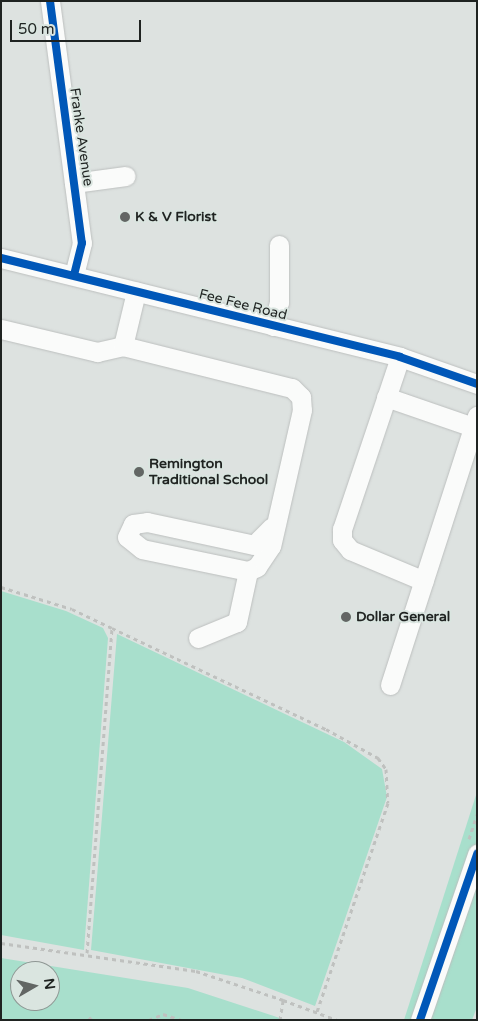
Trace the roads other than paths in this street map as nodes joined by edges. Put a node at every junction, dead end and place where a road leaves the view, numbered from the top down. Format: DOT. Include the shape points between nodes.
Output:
graph roads {
  1 [pos="50,1"];
  2 [pos="126,176"];
  3 [pos="74,183"];
  4 [pos="279,244"];
  5 [pos="1,258"];
  6 [pos="74,275"];
  7 [pos="136,292"];
  8 [pos="273,326"];
  9 [pos="1,329"];
  10 [pos="123,346"];
  11 [pos="400,357"];
  12 [pos="477,384"];
  13 [pos="386,398"];
  14 [pos="476,427"];
  15 [pos="272,527"];
  16 [pos="248,571"];
  17 [pos="424,581"];
  18 [pos="198,638"];
  19 [pos="390,685"];
  20 [pos="477,854"];
  21 [pos="420,1020"];
  1 -- 3 [label="street, Franke Avenue"];
  2 -- 3 [label="street"];
  3 -- 6 [label="street, Franke Avenue" via="82,243"];
  4 -- 8 [label="street" via="279,302"];
  5 -- 6 [label="street, Fee Fee Road"];
  6 -- 7 [label="street, Fee Fee Road"];
  7 -- 8 [label="street, Fee Fee Road"];
  7 -- 10 [label="street"];
  8 -- 11 [label="street, Fee Fee Road"];
  9 -- 10 [label="street" via="97,352"];
  10 -- 15 [label="street" via="292,388 301,398"];
  11 -- 12 [label="street, Fee Fee Road"];
  11 -- 13 [label="street"];
  13 -- 14 [label="street"];
  13 -- 17 [label="street" via="342,529 342,540 350,550"];
  14 -- 17 [label="street"];
  15 -- 16 [label="street" via="268,553"];
  15 -- 16 [label="street" via="254,545 147,522 133,524 127,532 129,542 142,550"];
  16 -- 18 [label="street" via="237,622"];
  17 -- 19 [label="street"];
  20 -- 21 [label="street"];
}
